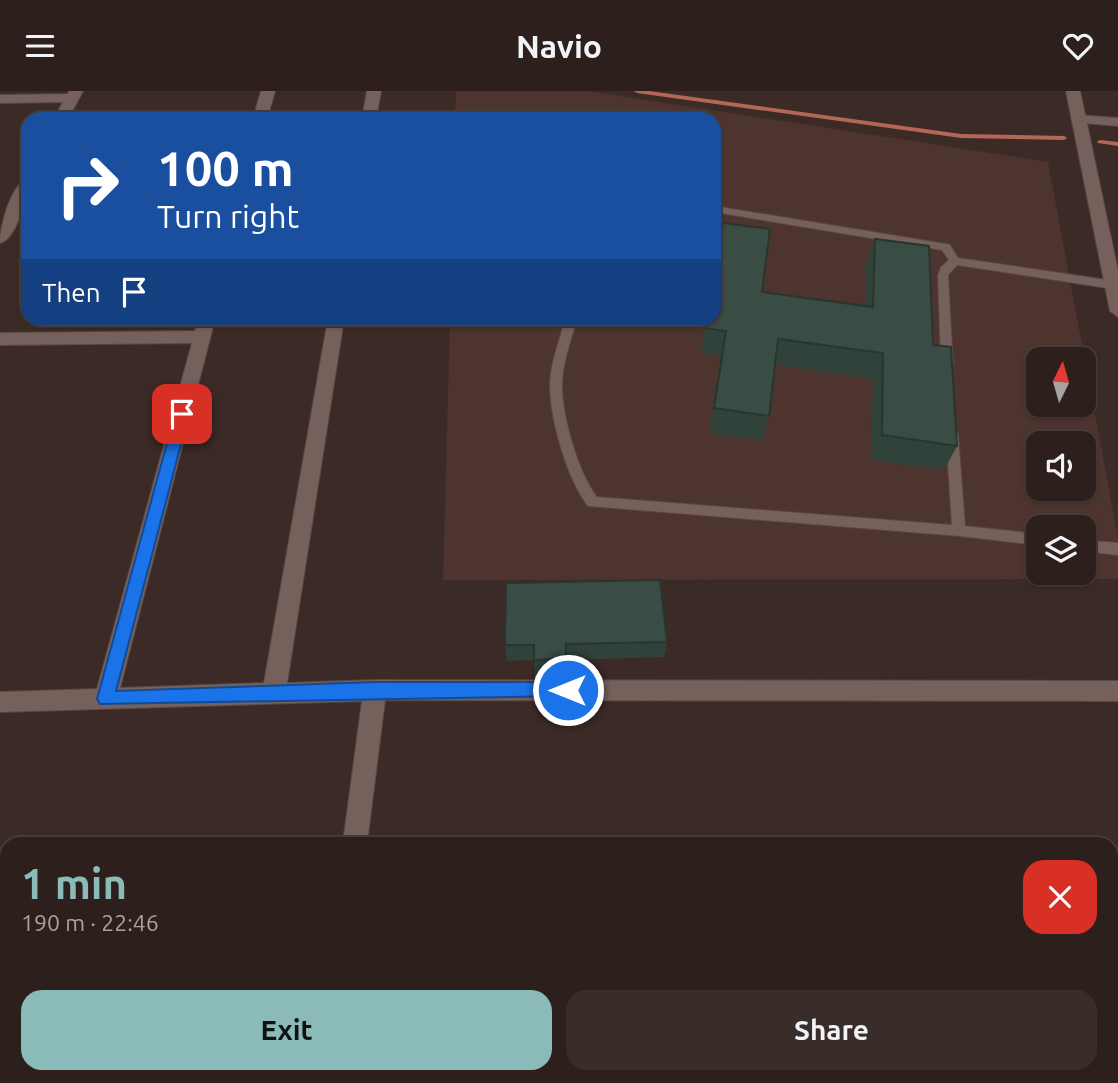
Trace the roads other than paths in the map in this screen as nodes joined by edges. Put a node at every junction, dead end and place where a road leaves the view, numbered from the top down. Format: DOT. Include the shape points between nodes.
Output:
graph roads {
  1 [pos="268,91"];
  2 [pos="374,91"];
  3 [pos="1073,91"];
  4 [pos="73,95"];
  5 [pos="0,99"];
  6 [pos="64,112"];
  7 [pos="262,112"];
  8 [pos="370,112"];
  9 [pos="1078,119"];
  10 [pos="1118,122"];
  11 [pos="21,197"];
  12 [pos="721,210"];
  13 [pos="0,238"];
  14 [pos="955,261"];
  15 [pos="1114,285"];
  16 [pos="1118,310"];
  17 [pos="335,326"];
  18 [pos="569,326"];
  19 [pos="205,328"];
  20 [pos="0,338"];
  21 [pos="948,373"];
  22 [pos="951,426"];
  23 [pos="959,530"];
  24 [pos="1026,538"];
  25 [pos="1096,546"];
  26 [pos="1118,549"];
  27 [pos="375,690"];
  28 [pos="1118,691"];
  29 [pos="274,693"];
  30 [pos="106,699"];
  31 [pos="0,702"];
  32 [pos="356,837"];
  1 -- 7 [label="street"];
  2 -- 8 [label="street"];
  3 -- 9 [label="street"];
  4 -- 5 [label="street"];
  4 -- 6 [label="street"];
  9 -- 10 [label="street"];
  9 -- 15 [label="street"];
  11 -- 13 [label="street"];
  12 -- 14 [label="lane" via="946,247"];
  14 -- 15 [label="lane"];
  14 -- 21 [label="lane" via="943,275"];
  15 -- 16 [label="street"];
  17 -- 29 [label="street"];
  18 -- 23 [label="lane" via="556,393 582,487 593,502"];
  19 -- 20 [label="street"];
  19 -- 30 [label="street"];
  22 -- 23 [label="lane"];
  23 -- 24 [label="lane"];
  25 -- 26 [label="lane"];
  27 -- 28 [label="street"];
  27 -- 29 [label="street"];
  27 -- 32 [label="street"];
  29 -- 30 [label="street"];
  30 -- 31 [label="street"];
}
